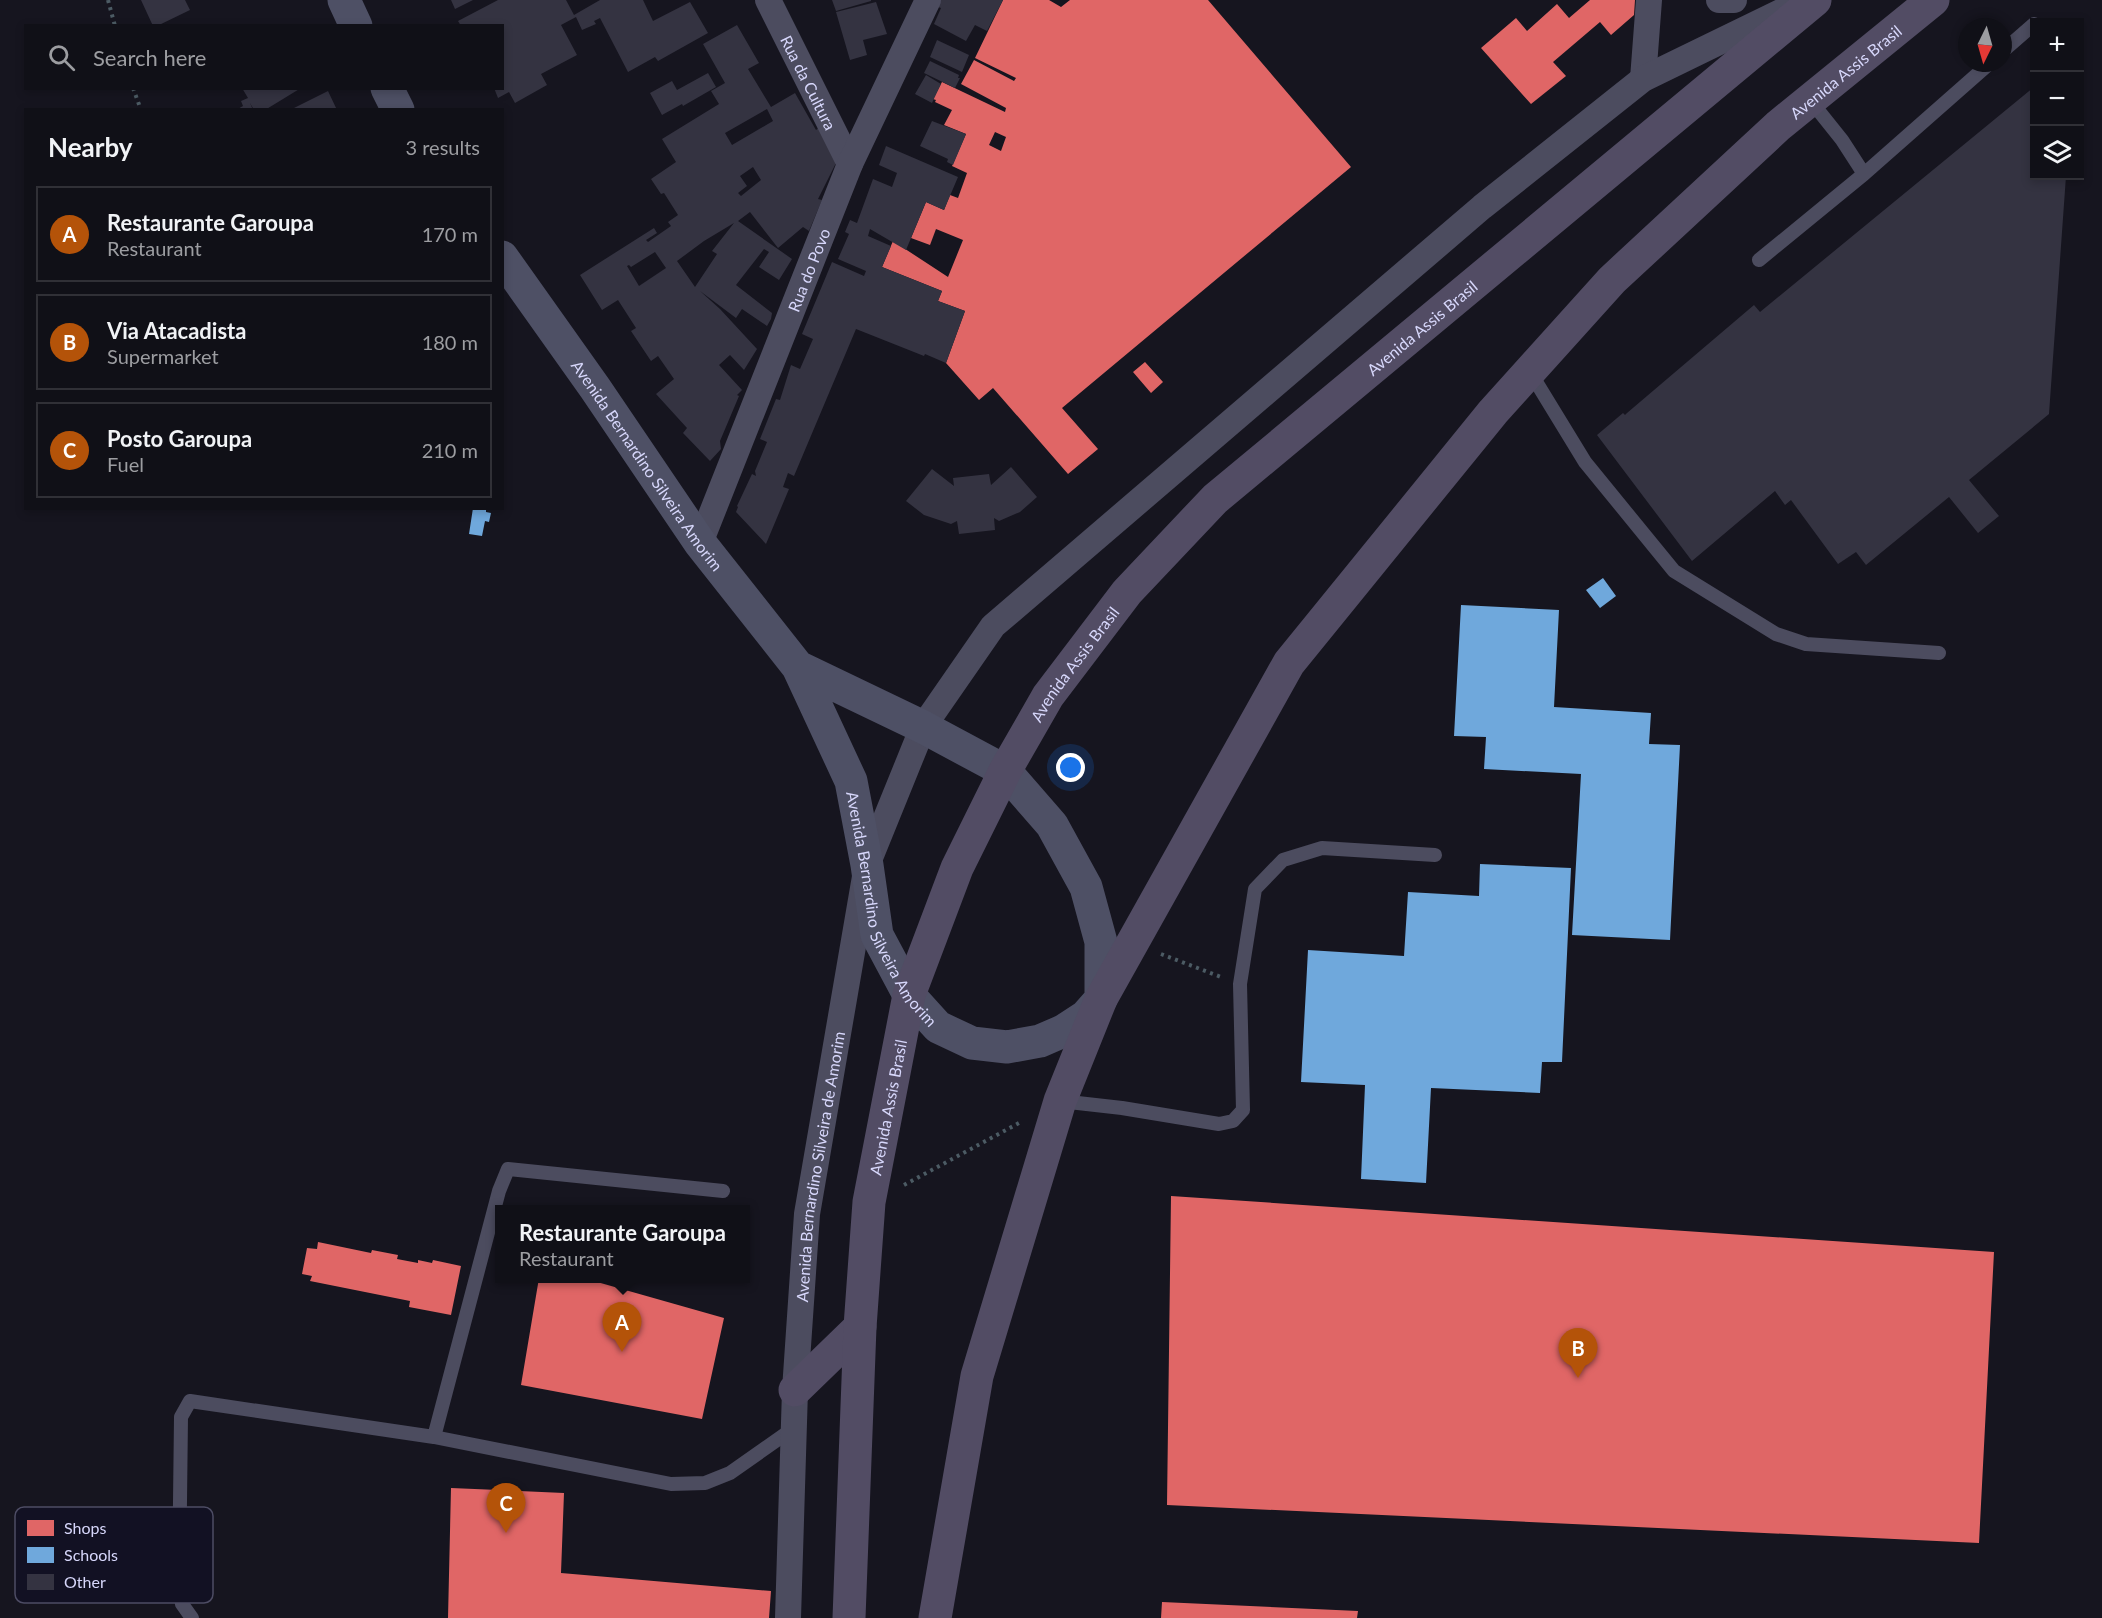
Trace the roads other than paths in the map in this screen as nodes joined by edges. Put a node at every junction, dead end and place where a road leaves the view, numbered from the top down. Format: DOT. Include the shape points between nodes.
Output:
graph roads {
  1 [pos="344,0"];
  2 [pos="768,0"];
  3 [pos="928,0"];
  4 [pos="1649,0"];
  5 [pos="1719,0"];
  6 [pos="1734,0"];
  7 [pos="1805,0"];
  8 [pos="1815,0"];
  9 [pos="1933,0"];
  10 [pos="356,24"];
  11 [pos="2030,28"];
  12 [pos="2012,43"];
  13 [pos="1980,72"];
  14 [pos="1643,78"];
  15 [pos="388,90"];
  16 [pos="1810,100"];
  17 [pos="397,108"];
  18 [pos="850,164"];
  19 [pos="1864,174"];
  20 [pos="504,260"];
  21 [pos="1759,260"];
  22 [pos="1529,372"];
  23 [pos="700,543"];
  24 [pos="1939,653"];
  25 [pos="798,667"];
  26 [pos="923,727"];
  27 [pos="1005,771"];
  28 [pos="1435,855"];
  29 [pos="867,866"];
  30 [pos="909,995"];
  31 [pos="1101,999"];
  32 [pos="1060,1101"];
  33 [pos="723,1191"];
  34 [pos="495,1205"];
  35 [pos="495,1206"];
  36 [pos="860,1327"];
  37 [pos="795,1390"];
  38 [pos="794,1428"];
  39 [pos="434,1437"];
  40 [pos="180,1507"];
  41 [pos="182,1603"];
  42 [pos="192,1618"];
  43 [pos="788,1618"];
  44 [pos="849,1618"];
  45 [pos="935,1618"];
  1 -- 10 [label="main road"];
  2 -- 18 [label="street, Rua da Cultura"];
  3 -- 18 [label="street, Rua do Povo"];
  4 -- 14 [label="street"];
  5 -- 6 [label="street"];
  7 -- 14 [label="street, Avenida Bernardino Silveira de Amorim"];
  8 -- 27 [label="main road, Avenida Assis Brasil" via="1215,499 1100,625 1048,696"];
  9 -- 16 [label="main road, Avenida Assis Brasil"];
  11 -- 12 [label="lane"];
  13 -- 19 [label="lane"];
  14 -- 26 [label="street, Avenida Bernardino Silveira de Amorim" via="1482,207 993,626"];
  15 -- 17 [label="main road"];
  16 -- 19 [label="lane"];
  16 -- 22 [label="main road, Avenida Assis Brasil" via="1612,280"];
  18 -- 23 [label="street, Rua do Povo"];
  19 -- 21 [label="lane"];
  20 -- 23 [label="main road, Avenida Bernardino Silveira Amorim"];
  22 -- 24 [label="lane" via="1585,462 1674,572 1776,634 1806,644"];
  22 -- 31 [label="main road, Avenida Assis Brasil" via="1289,663"];
  23 -- 25 [label="main road, Avenida Bernardino Silveira Amorim"];
  25 -- 26 [label="main road, Avenida Bernardino Silveira Amorim"];
  25 -- 29 [label="main road, Avenida Bernardino Silveira Amorim" via="851,781"];
  26 -- 27 [label="main road, Avenida Bernardino Silveira Amorim"];
  26 -- 29 [label="street, Avenida Bernardino Silveira de Amorim"];
  27 -- 30 [label="main road, Avenida Assis Brasil" via="957,868"];
  27 -- 31 [label="main road, Avenida Bernardino Silveira Amorim" via="1052,825 1086,887 1101,942"];
  28 -- 32 [label="lane" via="1322,848 1284,860 1254,889 1240,984 1243,1110 1233,1121 1219,1124"];
  29 -- 30 [label="main road, Avenida Bernardino Silveira Amorim" via="876,935"];
  29 -- 37 [label="street, Avenida Bernardino Silveira de Amorim" via="807,1214"];
  30 -- 31 [label="main road, Avenida Bernardino Silveira Amorim" via="938,1027 972,1043 1007,1047 1040,1041 1063,1031 1086,1016"];
  30 -- 36 [label="main road, Avenida Assis Brasil" via="869,1202"];
  31 -- 32 [label="main road, Avenida Assis Brasil"];
  32 -- 45 [label="main road, Avenida Assis Brasil" via="977,1376"];
  33 -- 34 [label="lane" via="508,1169"];
  35 -- 39 [label="lane"];
  36 -- 37 [label="main road"];
  36 -- 44 [label="main road, Avenida Assis Brasil"];
  37 -- 38 [label="street, Avenida Bernardino Silveira de Amorim"];
  38 -- 39 [label="lane" via="730,1473 705,1483 671,1484"];
  38 -- 43 [label="street, Avenida Bernardino Silveira de Amorim"];
  39 -- 40 [label="lane" via="190,1401 181,1417"];
  41 -- 42 [label="lane"];
}
